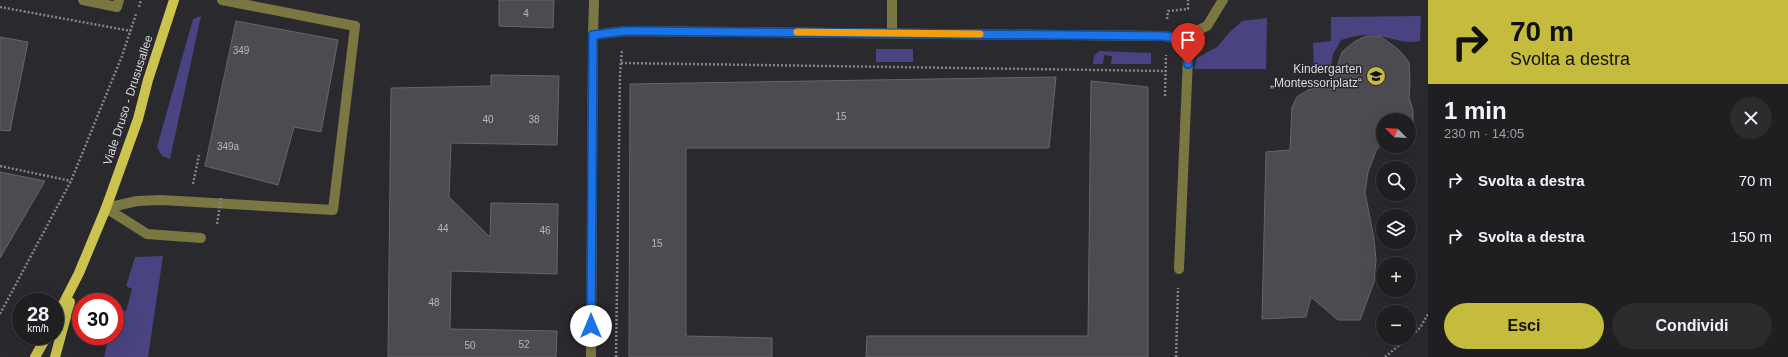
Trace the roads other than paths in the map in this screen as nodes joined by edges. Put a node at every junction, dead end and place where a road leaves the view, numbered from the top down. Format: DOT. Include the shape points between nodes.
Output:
graph roads {
  1 [pos="83,0"];
  2 [pos="119,0"];
  3 [pos="174,0"];
  4 [pos="222,0"];
  5 [pos="594,0"];
  6 [pos="892,0"];
  7 [pos="1223,0"];
  8 [pos="892,33"];
  9 [pos="1189,34"];
  10 [pos="593,35"];
  11 [pos="106,208"];
  12 [pos="201,238"];
  13 [pos="1179,269"];
  14 [pos="79,273"];
  15 [pos="64,302"];
  16 [pos="42,345"];
  17 [pos="35,357"];
  18 [pos="55,357"];
  19 [pos="591,357"];
  1 -- 2 [label="street" via="117,7"];
  3 -- 11 [label="main road, Viale Druso - Drususallee" via="138,119"];
  4 -- 11 [label="street" via="355,26 333,210 161,200 137,201"];
  5 -- 10 [label="street"];
  6 -- 8 [label="street"];
  7 -- 9 [label="street" via="1207,26"];
  8 -- 9 [label="street" via="1165,36 1179,39"];
  8 -- 10 [label="street" via="625,31"];
  9 -- 13 [label="street"];
  10 -- 19 [label="street"];
  11 -- 12 [label="street" via="147,234"];
  11 -- 14 [label="main road, Viale Druso - Drususallee"];
  14 -- 15 [label="main road, Viale Druso - Drususallee"];
  14 -- 18 [label="main road, Viale Druso - Drususallee"];
  16 -- 17 [label="main road"];
}
